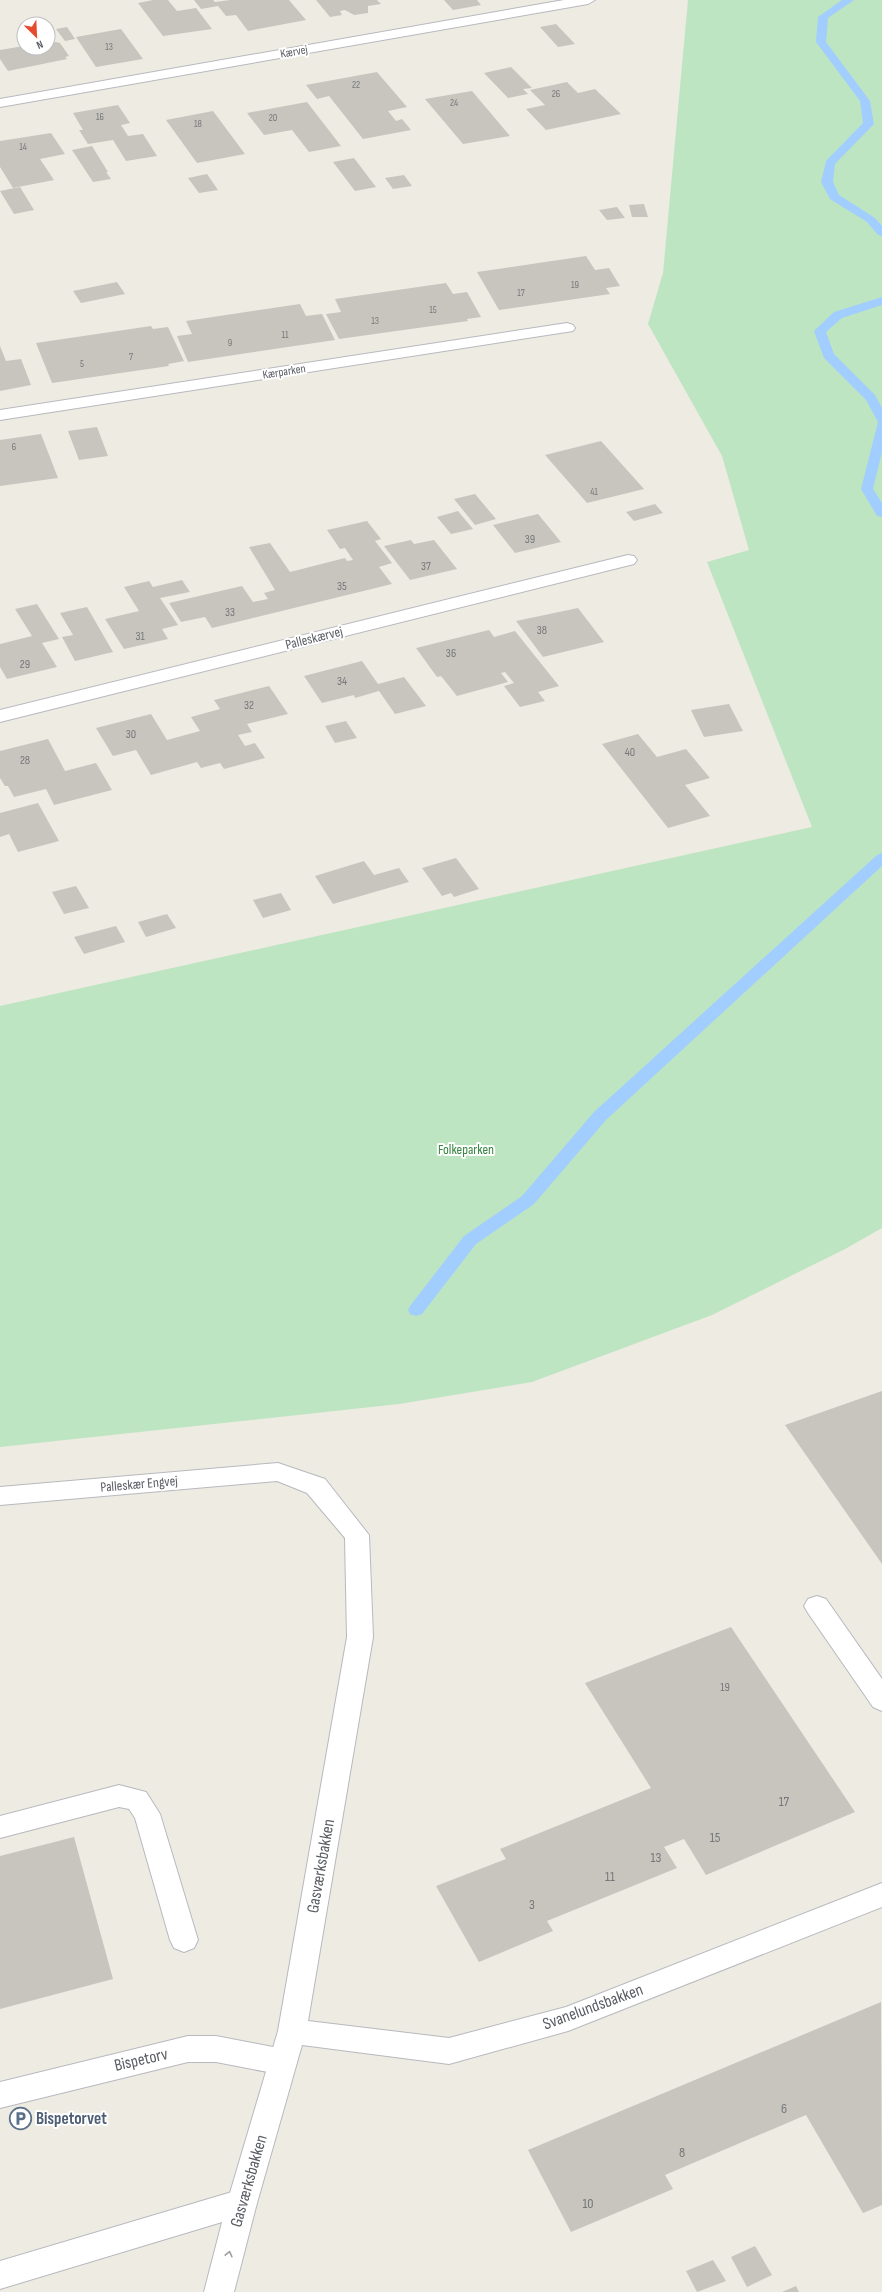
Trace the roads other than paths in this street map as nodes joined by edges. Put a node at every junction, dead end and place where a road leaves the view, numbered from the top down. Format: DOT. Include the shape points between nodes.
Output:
graph roads {
  1 [pos="588,0"];
  2 [pos="0,103"];
  3 [pos="567,328"];
  4 [pos="0,415"];
  5 [pos="628,560"];
  6 [pos="0,716"];
  7 [pos="278,1472"];
  8 [pos="0,1496"];
  9 [pos="817,1606"];
  10 [pos="882,1700"];
  11 [pos="0,1827"];
  12 [pos="882,1895"];
  13 [pos="184,1940"];
  14 [pos="292,2031"];
  15 [pos="283,2062"];
  16 [pos="0,2095"];
  17 [pos="242,2203"];
  18 [pos="0,2275"];
  19 [pos="219,2292"];
  1 -- 2 [label="street, Kærvej"];
  3 -- 4 [label="street, Kærparken"];
  5 -- 6 [label="street, Palleskærvej"];
  7 -- 8 [label="street, Palleskær Engvej"];
  7 -- 14 [label="street, Gasværksbakken" via="316,1486 356,1535 360,1637"];
  9 -- 10 [label="street"];
  11 -- 13 [label="street" via="119,1796 137,1800 147,1814"];
  12 -- 14 [label="street, Svanelundsbakken" via="568,2019 449,2050"];
  14 -- 15 [label="street, Gasværksbakken"];
  15 -- 16 [label="street, Bispetorv" via="216,2049 188,2049"];
  15 -- 17 [label="street, Gasværksbakken"];
  17 -- 18 [label="street"];
  19 -- 17 [label="street, Gasværksbakken, one-way"];
}
